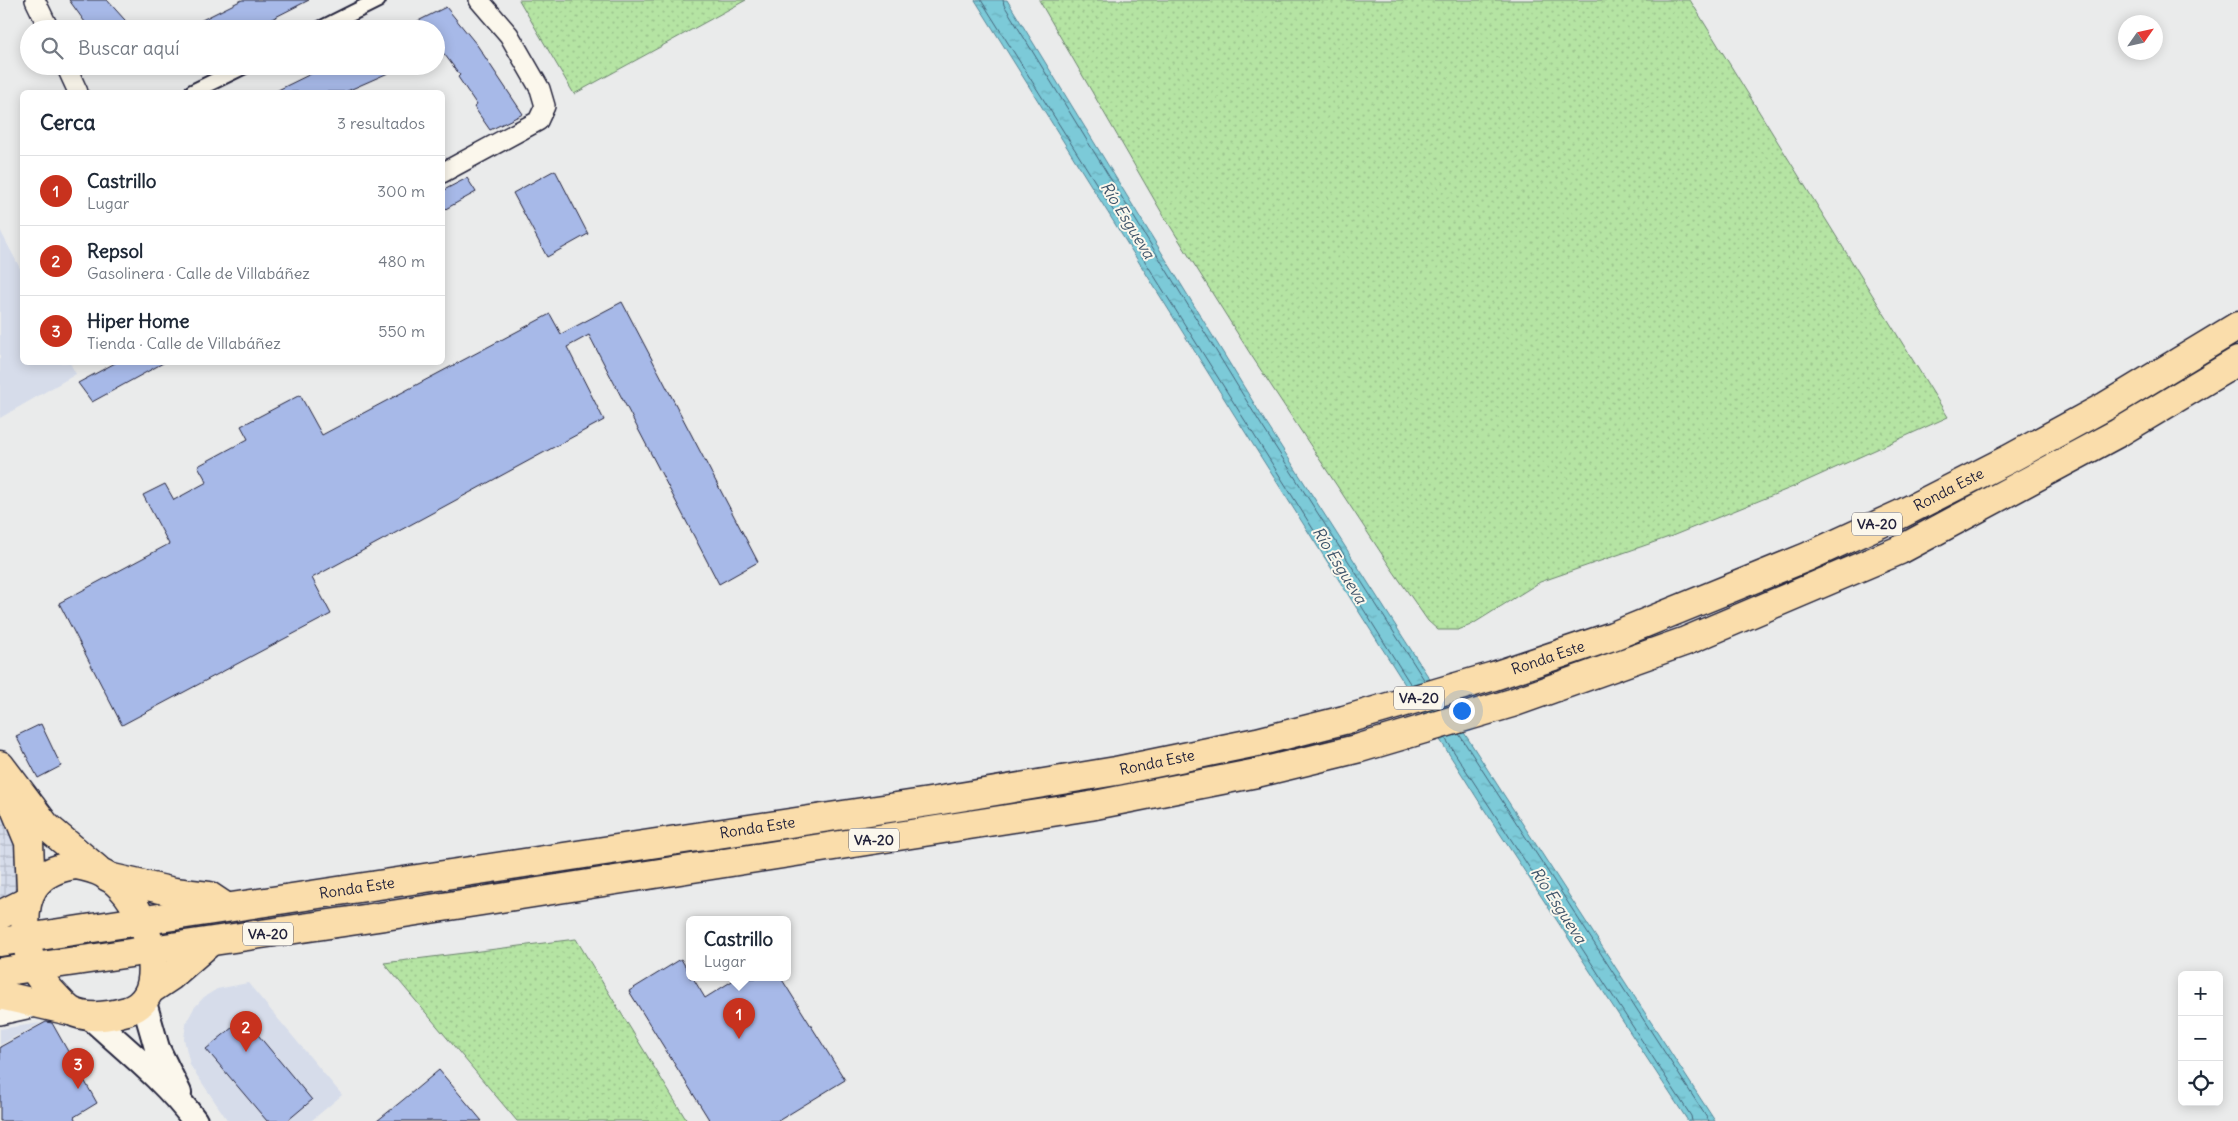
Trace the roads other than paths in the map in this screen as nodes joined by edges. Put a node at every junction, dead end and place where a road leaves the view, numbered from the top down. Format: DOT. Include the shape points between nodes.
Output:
graph roads {
  1 [pos="35,0"];
  2 [pos="378,0"];
  3 [pos="479,0"];
  4 [pos="44,20"];
  5 [pos="338,20"];
  6 [pos="70,75"];
  7 [pos="227,75"];
  8 [pos="77,90"];
  9 [pos="196,90"];
  10 [pos="445,171"];
  11 [pos="2238,326"];
  12 [pos="2238,361"];
  13 [pos="0,765"];
  14 [pos="0,774"];
  15 [pos="103,873"];
  16 [pos="28,896"];
  17 [pos="227,908"];
  18 [pos="0,915"];
  19 [pos="142,920"];
  20 [pos="26,938"];
  21 [pos="0,942"];
  22 [pos="210,942"];
  23 [pos="151,950"];
  24 [pos="33,967"];
  25 [pos="0,972"];
  26 [pos="147,994"];
  27 [pos="0,995"];
  28 [pos="68,1010"];
  29 [pos="0,1015"];
  30 [pos="191,1116"];
  1 -- 4 [label="street"];
  2 -- 5 [label="street"];
  3 -- 10 [label="street" via="509,35 540,89 544,106 538,121"];
  6 -- 8 [label="street"];
  7 -- 9 [label="street"];
  11 -- 17 [label="main road, Ronda Este / VA-20" via="2106,406 2009,459 1807,557 1613,636 1494,676 1344,720 1107,773"];
  12 -- 22 [label="main road, Ronda Este / VA-20" via="2118,434 1900,550 1686,642 1512,703 1360,748 1257,773 1090,806"];
  13 -- 15 [label="main road" via="46,826"];
  14 -- 16 [label="main road" via="29,842"];
  15 -- 16 [label="main road" via="76,865 60,867 48,873"];
  15 -- 17 [label="main road" via="174,892 209,896"];
  15 -- 19 [label="main road" via="127,894"];
  16 -- 18 [label="main road"];
  16 -- 20 [label="main road"];
  17 -- 19 [label="main road, Ronda Este / VA-20"];
  19 -- 20 [label="main road, Ronda Este / VA-20"];
  19 -- 23 [label="main road"];
  20 -- 21 [label="main road, Ronda Este / VA-20"];
  20 -- 24 [label="main road"];
  22 -- 23 [label="main road, Ronda Este / VA-20"];
  22 -- 26 [label="main road"];
  23 -- 24 [label="main road, Ronda Este / VA-20"];
  23 -- 26 [label="main road" via="153,973"];
  24 -- 25 [label="main road, Ronda Este / VA-20"];
  24 -- 28 [label="main road"];
  26 -- 28 [label="main road" via="130,1010 110,1016"];
  26 -- 30 [label="street" via="157,1048"];
  27 -- 28 [label="main road"];
  28 -- 29 [label="street"];
  28 -- 30 [label="street" via="128,1052"];
}
